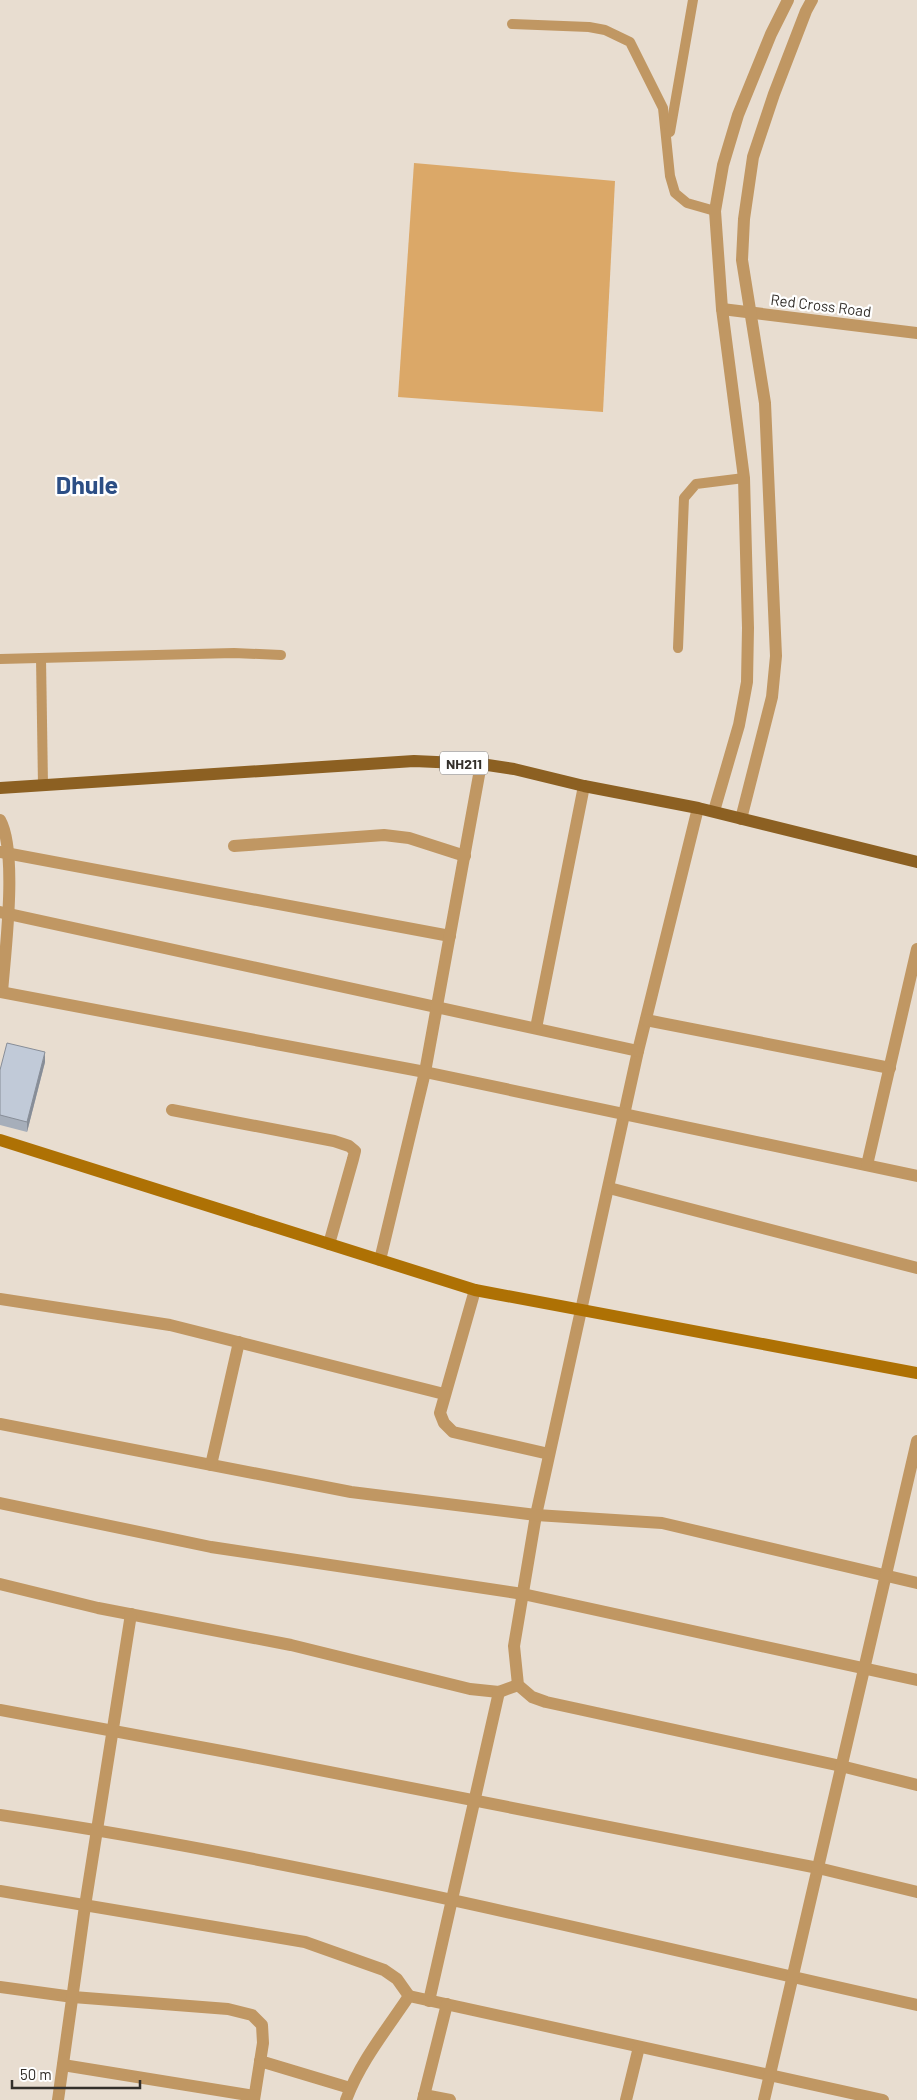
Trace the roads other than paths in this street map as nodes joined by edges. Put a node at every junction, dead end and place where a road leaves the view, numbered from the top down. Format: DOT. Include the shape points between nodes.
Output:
graph roads {
  1 [pos="693,0"];
  2 [pos="788,0"];
  3 [pos="812,0"];
  4 [pos="512,24"];
  5 [pos="668,145"];
  6 [pos="715,211"];
  7 [pos="722,309"];
  8 [pos="749,312"];
  9 [pos="917,333"];
  10 [pos="744,478"];
  11 [pos="678,648"];
  12 [pos="281,654"];
  13 [pos="41,658"];
  14 [pos="0,659"];
  15 [pos="482,764"];
  16 [pos="43,784"];
  17 [pos="584,786"];
  18 [pos="0,788"];
  19 [pos="698,808"];
  20 [pos="714,811"];
  21 [pos="740,819"];
  22 [pos="0,820"];
  23 [pos="234,846"];
  24 [pos="4,853"];
  25 [pos="465,856"];
  26 [pos="917,862"];
  27 [pos="4,913"];
  28 [pos="450,936"];
  29 [pos="917,949"];
  30 [pos="1,992"];
  31 [pos="437,1007"];
  32 [pos="646,1020"];
  33 [pos="536,1028"];
  34 [pos="638,1052"];
  35 [pos="890,1068"];
  36 [pos="425,1072"];
  37 [pos="172,1110"];
  38 [pos="625,1115"];
  39 [pos="0,1140"];
  40 [pos="867,1165"];
  41 [pos="917,1176"];
  42 [pos="609,1188"];
  43 [pos="329,1244"];
  44 [pos="380,1260"];
  45 [pos="917,1268"];
  46 [pos="475,1290"];
  47 [pos="0,1299"];
  48 [pos="582,1310"];
  49 [pos="239,1342"];
  50 [pos="917,1373"];
  51 [pos="444,1394"];
  52 [pos="0,1424"];
  53 [pos="917,1441"];
  54 [pos="549,1454"];
  55 [pos="211,1465"];
  56 [pos="0,1503"];
  57 [pos="536,1515"];
  58 [pos="885,1577"];
  59 [pos="917,1583"];
  60 [pos="0,1584"];
  61 [pos="522,1594"];
  62 [pos="130,1614"];
  63 [pos="864,1669"];
  64 [pos="917,1680"];
  65 [pos="518,1685"];
  66 [pos="499,1692"];
  67 [pos="0,1710"];
  68 [pos="112,1731"];
  69 [pos="841,1766"];
  70 [pos="917,1785"];
  71 [pos="474,1800"];
  72 [pos="0,1815"];
  73 [pos="97,1830"];
  74 [pos="818,1868"];
  75 [pos="0,1891"];
  76 [pos="917,1892"];
  77 [pos="452,1900"];
  78 [pos="85,1906"];
  79 [pos="792,1977"];
  80 [pos="0,1987"];
  81 [pos="409,1996"];
  82 [pos="73,1997"];
  83 [pos="429,2000"];
  84 [pos="447,2004"];
  85 [pos="917,2005"];
  86 [pos="639,2047"];
  87 [pos="260,2061"];
  88 [pos="63,2065"];
  89 [pos="769,2076"];
  90 [pos="348,2094"];
  91 [pos="423,2097"];
  92 [pos="254,2098"];
  93 [pos="58,2100"];
  94 [pos="450,2100"];
  95 [pos="626,2100"];
  96 [pos="764,2100"];
  97 [pos="883,2100"];
  1 -- 5 [label="lane"];
  2 -- 6 [label="street" via="738,115 723,165"];
  3 -- 8 [label="street" via="774,94 753,157 742,260"];
  4 -- 5 [label="lane" via="589,27 605,30 630,42 663,108"];
  5 -- 6 [label="lane" via="670,176 675,192 687,203"];
  6 -- 7 [label="street"];
  7 -- 8 [label="street, Red Cross Road"];
  7 -- 10 [label="street"];
  8 -- 9 [label="street, Red Cross Road"];
  8 -- 21 [label="street" via="765,403 776,656 772,697"];
  10 -- 11 [label="lane" via="696,484 684,498"];
  10 -- 20 [label="street" via="747,682 739,725"];
  12 -- 13 [label="lane"];
  13 -- 14 [label="lane"];
  13 -- 16 [label="lane"];
  15 -- 16 [label="main road, NH211" via="414,761"];
  15 -- 17 [label="main road, NH211" via="514,768"];
  15 -- 25 [label="street"];
  16 -- 18 [label="main road, NH211"];
  17 -- 19 [label="main road, NH211"];
  17 -- 33 [label="street"];
  19 -- 20 [label="main road, NH211"];
  19 -- 32 [label="street"];
  20 -- 21 [label="main road, NH211"];
  21 -- 26 [label="main road, NH211"];
  22 -- 24 [label="street" via="5,831"];
  23 -- 25 [label="street" via="384,836 409,838"];
  24 -- 27 [label="street"];
  24 -- 28 [label="street"];
  25 -- 28 [label="street"];
  27 -- 30 [label="street"];
  27 -- 31 [label="street"];
  28 -- 31 [label="street"];
  29 -- 35 [label="street"];
  30 -- 36 [label="street"];
  31 -- 33 [label="street"];
  31 -- 36 [label="street"];
  32 -- 34 [label="street"];
  32 -- 35 [label="street"];
  33 -- 34 [label="street"];
  34 -- 38 [label="street"];
  35 -- 40 [label="street"];
  36 -- 38 [label="street"];
  36 -- 44 [label="street"];
  37 -- 43 [label="street" via="334,1141 355,1150"];
  38 -- 40 [label="street"];
  38 -- 42 [label="street"];
  39 -- 43 [label="main road"];
  40 -- 41 [label="street"];
  42 -- 45 [label="street"];
  42 -- 48 [label="street"];
  43 -- 44 [label="main road"];
  44 -- 46 [label="main road"];
  46 -- 48 [label="main road"];
  46 -- 51 [label="street"];
  47 -- 49 [label="street" via="170,1325"];
  48 -- 50 [label="main road"];
  48 -- 54 [label="street"];
  49 -- 51 [label="street"];
  49 -- 55 [label="street"];
  51 -- 54 [label="street" via="440,1413 453,1432"];
  52 -- 55 [label="street"];
  53 -- 58 [label="street"];
  54 -- 57 [label="street"];
  55 -- 57 [label="street" via="351,1492"];
  56 -- 61 [label="street" via="211,1547"];
  57 -- 58 [label="street" via="662,1523"];
  57 -- 61 [label="street"];
  58 -- 59 [label="street"];
  58 -- 63 [label="street"];
  60 -- 62 [label="street"];
  61 -- 63 [label="street"];
  61 -- 65 [label="street" via="514,1646"];
  62 -- 66 [label="street" via="291,1646 470,1689"];
  62 -- 68 [label="street"];
  63 -- 64 [label="street"];
  63 -- 69 [label="street"];
  65 -- 66 [label="street"];
  65 -- 69 [label="street" via="532,1697 546,1702"];
  66 -- 71 [label="street"];
  67 -- 68 [label="street"];
  68 -- 71 [label="street"];
  68 -- 73 [label="street"];
  69 -- 70 [label="street"];
  69 -- 74 [label="street"];
  71 -- 74 [label="street"];
  71 -- 77 [label="street"];
  72 -- 73 [label="street"];
  73 -- 77 [label="street"];
  73 -- 78 [label="street"];
  74 -- 76 [label="street"];
  74 -- 79 [label="street"];
  75 -- 78 [label="street"];
  77 -- 79 [label="street"];
  77 -- 83 [label="street"];
  78 -- 81 [label="street" via="305,1942 384,1970 397,1979"];
  78 -- 82 [label="street"];
  79 -- 85 [label="street"];
  79 -- 89 [label="street"];
  80 -- 82 [label="street"];
  81 -- 83 [label="street"];
  81 -- 90 [label="street"];
  82 -- 87 [label="street" via="228,2009 252,2015 262,2025 264,2043"];
  82 -- 88 [label="street"];
  83 -- 84 [label="street"];
  84 -- 86 [label="street"];
  84 -- 91 [label="street"];
  86 -- 89 [label="street"];
  86 -- 95 [label="street"];
  87 -- 90 [label="street"];
  87 -- 92 [label="street"];
  88 -- 92 [label="street"];
  88 -- 93 [label="street"];
  89 -- 96 [label="street"];
  89 -- 97 [label="street"];
  91 -- 94 [label="street"];
}
